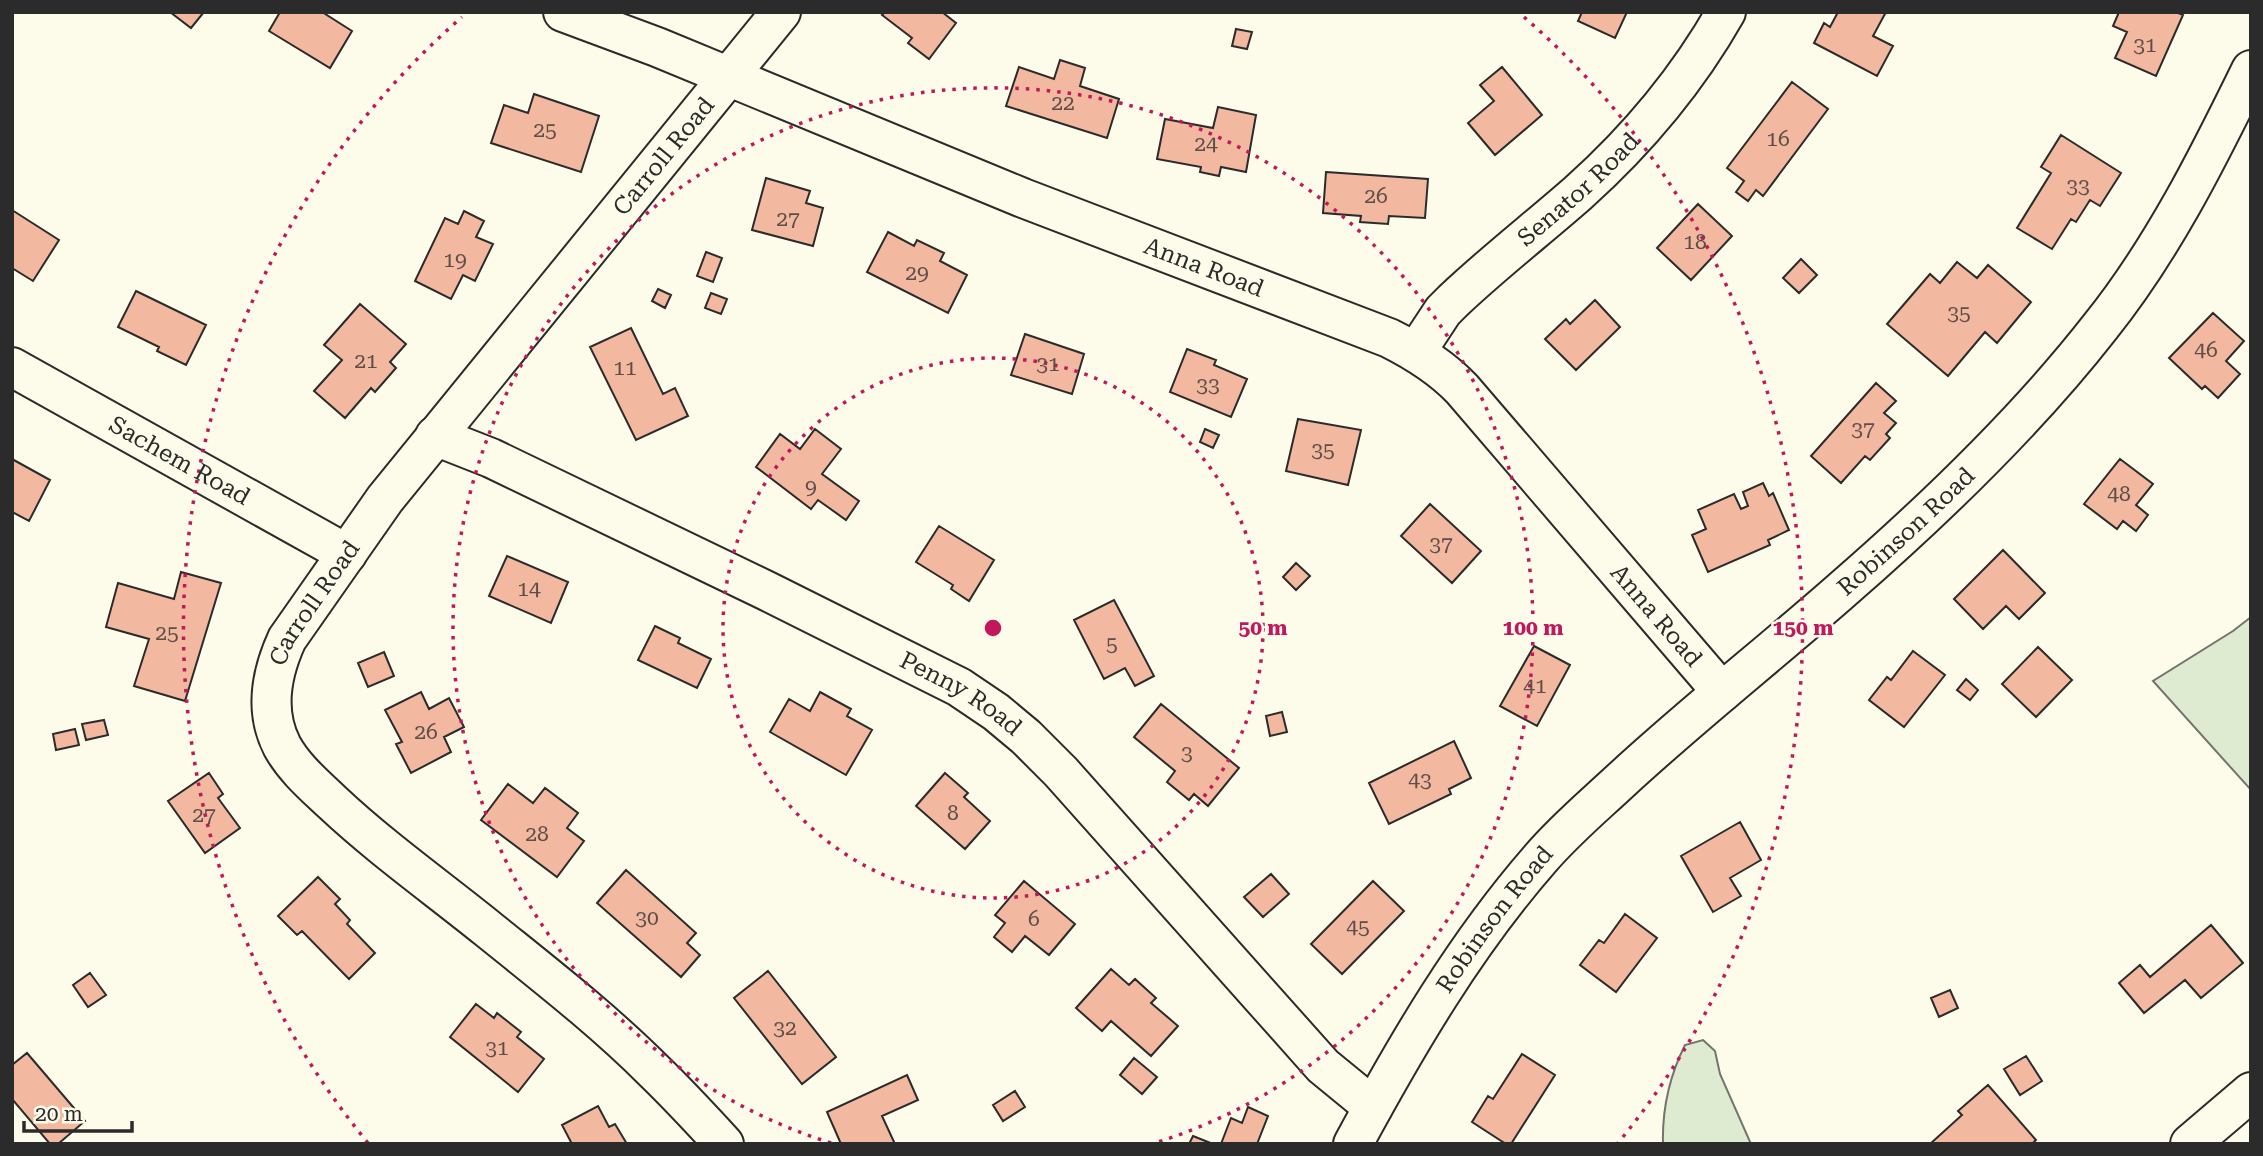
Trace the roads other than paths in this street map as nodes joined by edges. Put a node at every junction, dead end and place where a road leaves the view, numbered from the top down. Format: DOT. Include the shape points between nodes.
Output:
graph roads {
  1 [pos="563,12"];
  2 [pos="781,12"];
  3 [pos="1726,12"];
  4 [pos="2251,70"];
  5 [pos="728,76"];
  6 [pos="1416,352"];
  7 [pos="12,367"];
  8 [pos="435,436"];
  9 [pos="347,554"];
  10 [pos="1722,692"];
  11 [pos="2251,1092"];
  12 [pos="1373,1107"];
  13 [pos="724,1144"];
  14 [pos="1353,1144"];
  15 [pos="2190,1144"];
  1 -- 5 [label="street, Anna Road"];
  2 -- 5 [label="street, Carroll Road"];
  3 -- 6 [label="street, Senator Road" via="1655,113 1580,191 1453,301"];
  4 -- 10 [label="street, Robinson Road" via="2152,252 2102,326 1994,447 1844,589"];
  5 -- 6 [label="street, Anna Road"];
  5 -- 8 [label="street, Carroll Road"];
  6 -- 10 [label="street, Anna Road" via="1462,389"];
  7 -- 9 [label="street, Sachem Road"];
  8 -- 9 [label="street, Carroll Road"];
  8 -- 12 [label="street, Penny Road" via="491,458 767,591 959,687 996,712 1061,772 1323,1066"];
  9 -- 13 [label="street, Carroll Road" via="287,639 278,661 272,716 289,757 366,834 599,1021"];
  10 -- 12 [label="street, Robinson Road" via="1542,856 1446,983"];
  11 -- 15 [label="street"];
  12 -- 14 [label="street, Robinson Road"];
}
